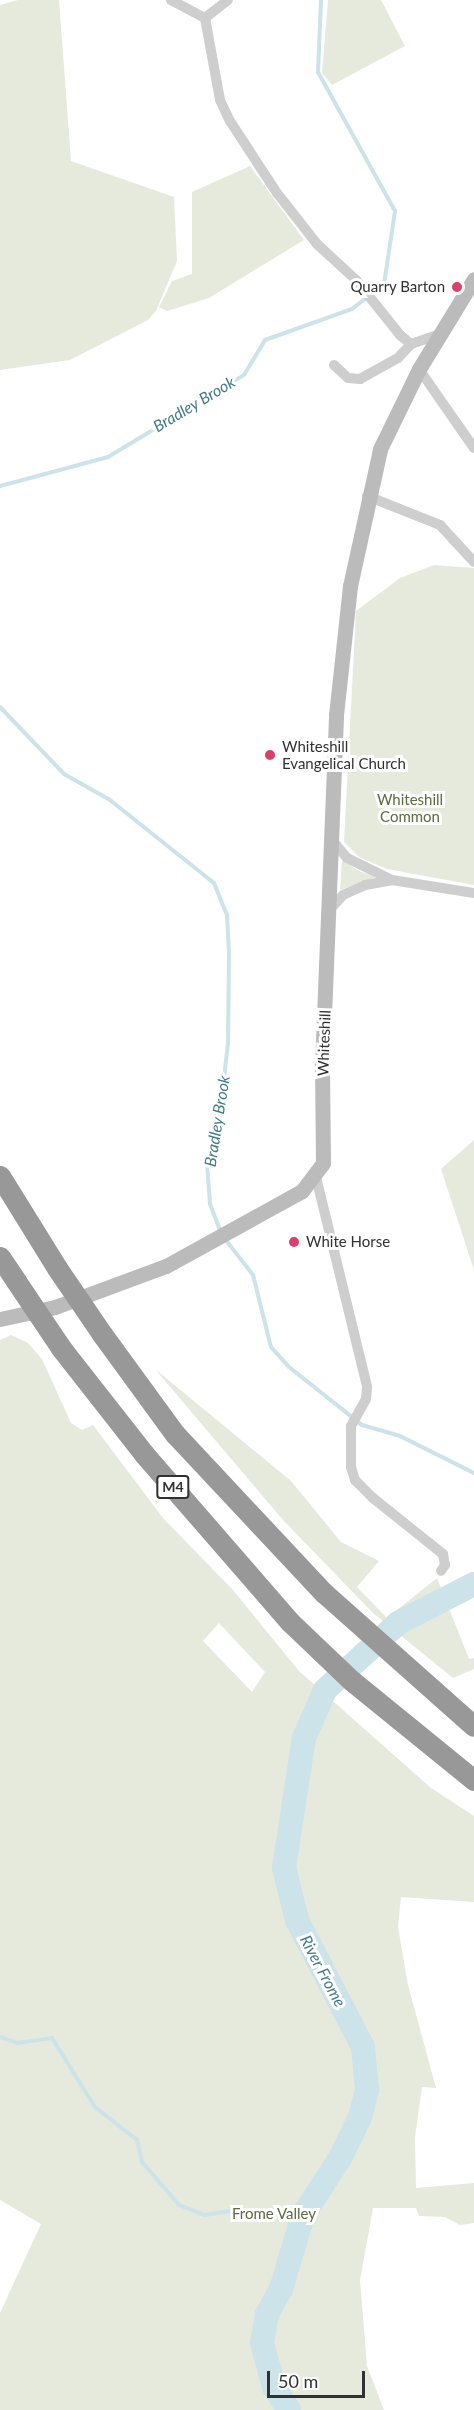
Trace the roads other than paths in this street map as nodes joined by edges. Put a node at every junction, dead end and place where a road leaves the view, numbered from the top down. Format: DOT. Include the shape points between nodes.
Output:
graph roads {
  1 [pos="171,0"];
  2 [pos="228,0"];
  3 [pos="205,18"];
  4 [pos="474,279"];
  5 [pos="440,334"];
  6 [pos="411,344"];
  7 [pos="334,364"];
  8 [pos="419,369"];
  9 [pos="474,448"];
  10 [pos="367,496"];
  11 [pos="474,562"];
  12 [pos="332,840"];
  13 [pos="392,880"];
  14 [pos="474,893"];
  15 [pos="331,909"];
  16 [pos="0,1176"];
  17 [pos="316,1177"];
  18 [pos="0,1257"];
  19 [pos="0,1319"];
  20 [pos="441,1571"];
  21 [pos="474,1726"];
  22 [pos="474,1780"];
  1 -- 3 [label="street"];
  2 -- 3 [label="street"];
  3 -- 6 [label="street" via="220,100 230,121 277,193 317,244 356,280"];
  4 -- 5 [label="main road, Whiteshill"];
  5 -- 6 [label="street"];
  5 -- 8 [label="main road, Whiteshill"];
  6 -- 7 [label="street" via="398,358 360,379 348,378"];
  8 -- 9 [label="street"];
  8 -- 10 [label="main road, Whiteshill" via="380,449"];
  10 -- 11 [label="street" via="440,525"];
  10 -- 12 [label="main road, Whiteshill" via="350,586 337,707"];
  12 -- 13 [label="street" via="347,858"];
  12 -- 15 [label="main road, Whiteshill"];
  13 -- 14 [label="street"];
  13 -- 15 [label="street" via="364,885 343,895"];
  15 -- 17 [label="main road, Whiteshill" via="322,1066 324,1151"];
  16 -- 21 [label="highway, M4, bridge" via="57,1268 175,1434 324,1593"];
  17 -- 19 [label="main road" via="302,1191 200,1249 105,1291"];
  17 -- 20 [label="street" via="367,1387 366,1399 351,1426 349,1460 355,1480 386,1510 443,1554 445,1565"];
  18 -- 22 [label="highway, M4, bridge" via="61,1348 144,1454 290,1622"];
}
